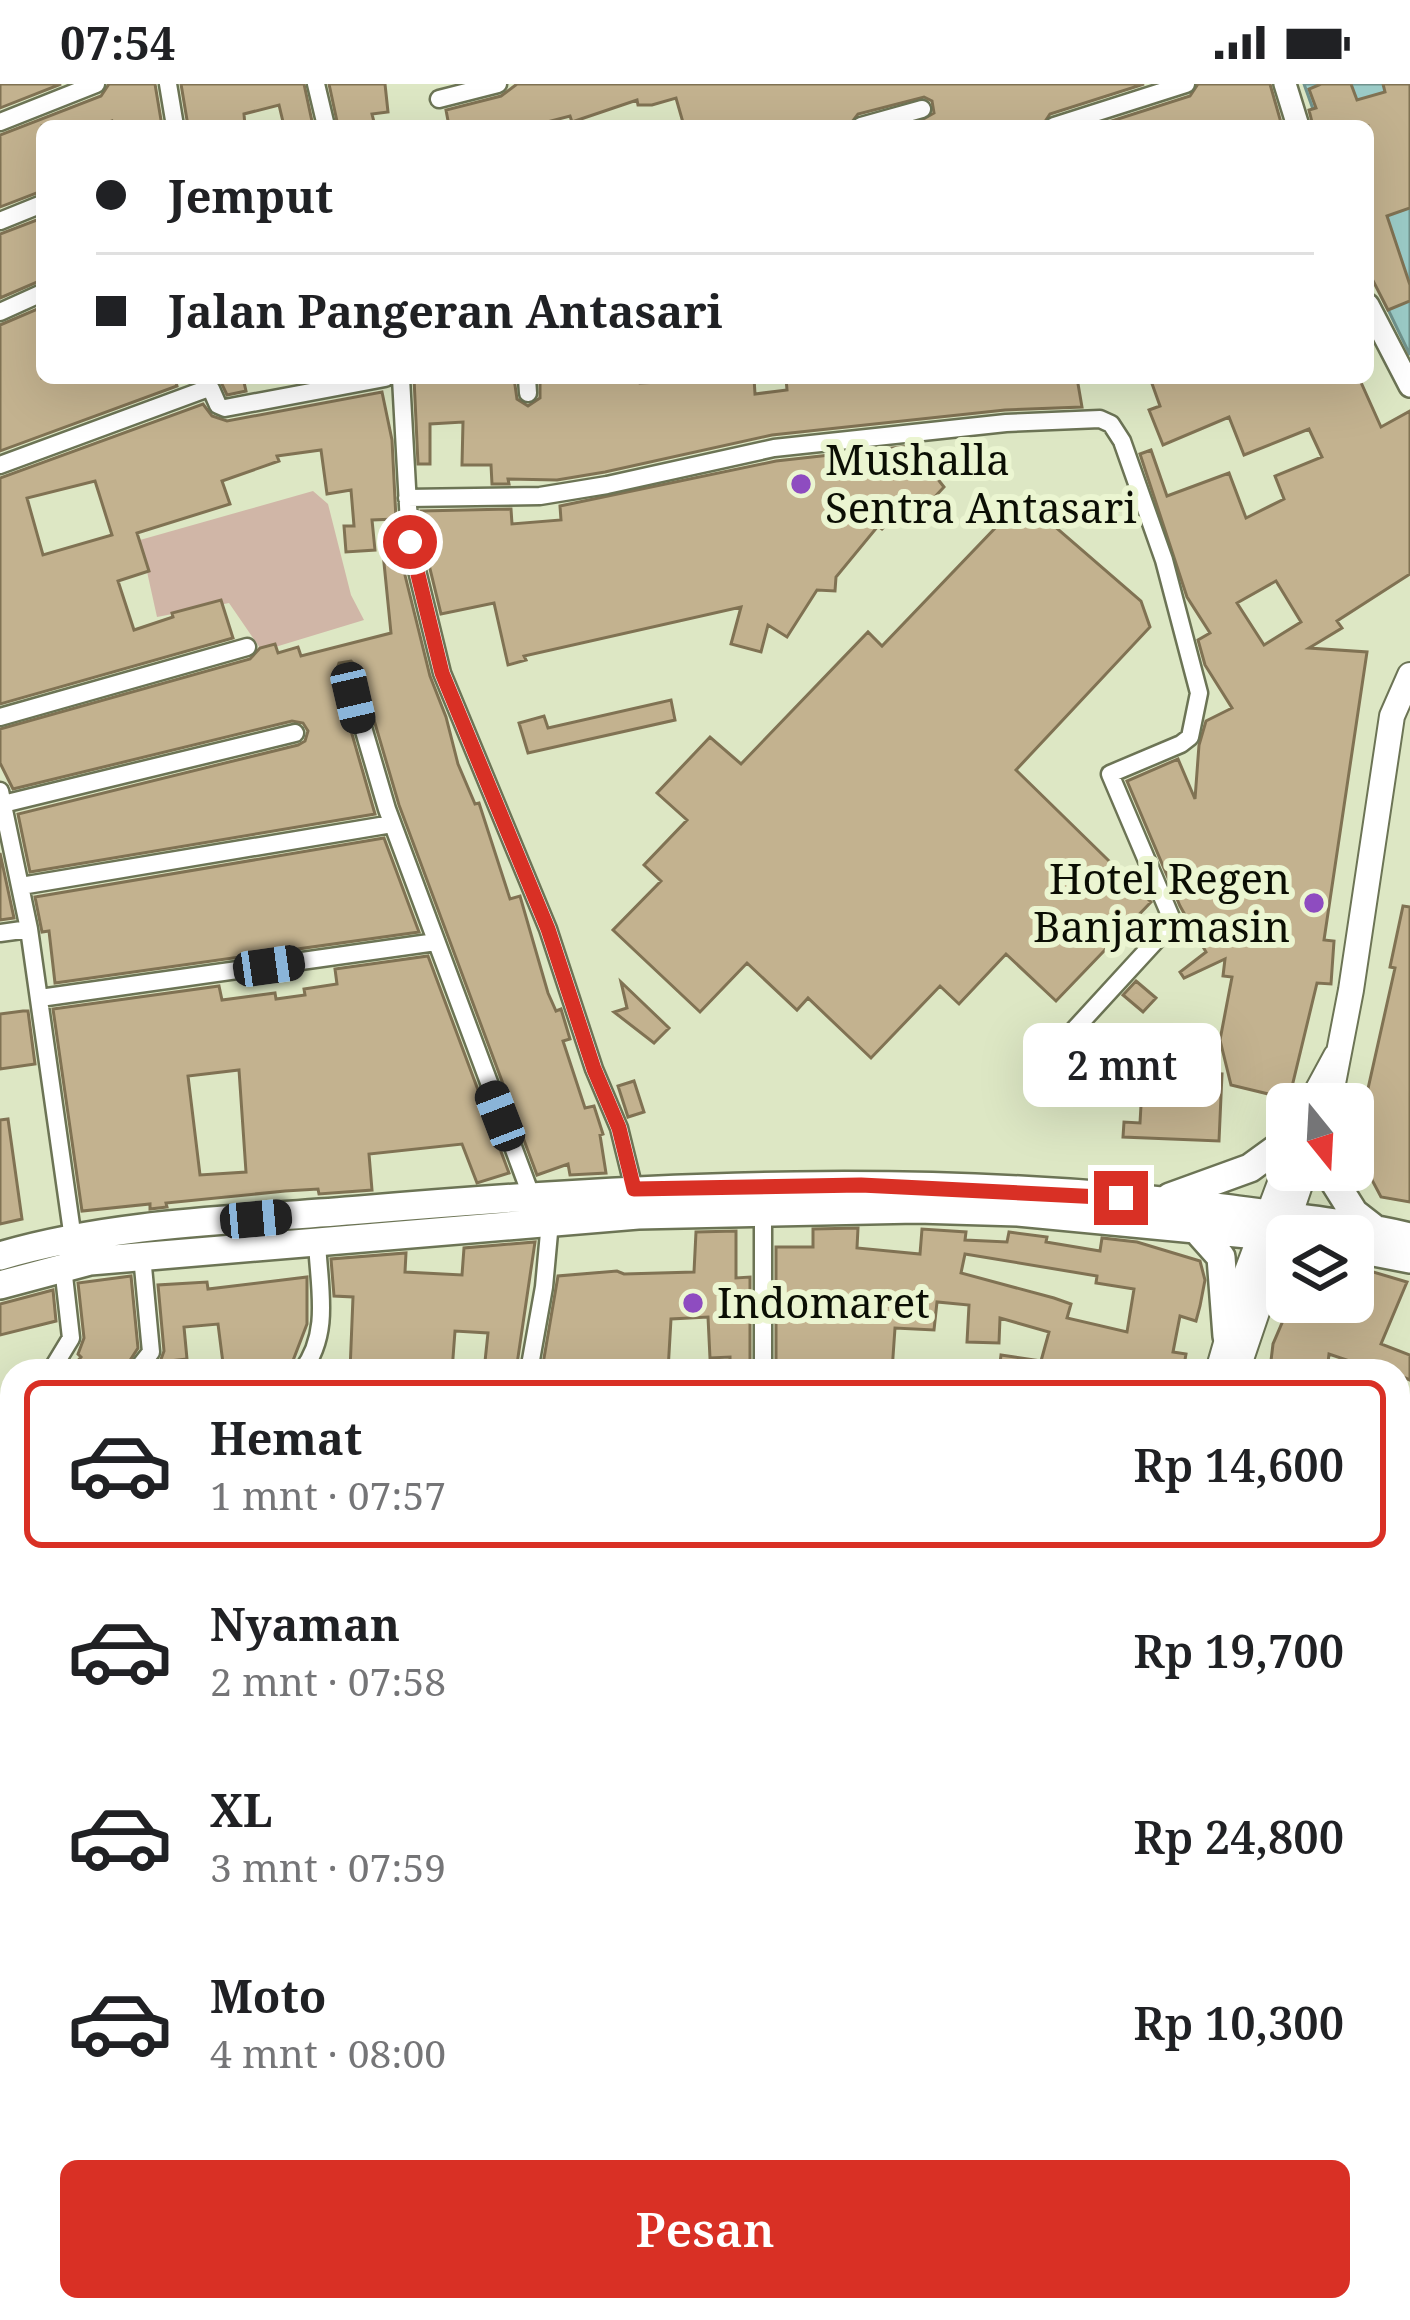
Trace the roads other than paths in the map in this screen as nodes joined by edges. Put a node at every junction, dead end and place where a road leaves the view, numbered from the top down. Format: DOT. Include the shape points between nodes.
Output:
graph roads {
  1 [pos="96,84"];
  2 [pos="168,84"];
  3 [pos="316,84"];
  4 [pos="497,84"];
  5 [pos="1186,84"];
  6 [pos="1285,84"];
  7 [pos="439,99"];
  8 [pos="922,109"];
  9 [pos="174,120"];
  10 [pos="325,120"];
  11 [pos="883,120"];
  12 [pos="1073,120"];
  13 [pos="1296,120"];
  14 [pos="0,122"];
  15 [pos="36,206"];
  16 [pos="0,221"];
  17 [pos="36,295"];
  18 [pos="0,312"];
  19 [pos="1374,317"];
  20 [pos="353,384"];
  21 [pos="401,384"];
  22 [pos="1410,386"];
  23 [pos="0,465"];
  24 [pos="407,498"];
  25 [pos="247,647"];
  26 [pos="347,673"];
  27 [pos="1410,675"];
  28 [pos="0,717"];
  29 [pos="295,733"];
  30 [pos="2,804"];
  31 [pos="392,824"];
  32 [pos="20,886"];
  33 [pos="29,929"];
  34 [pos="0,933"];
  35 [pos="436,942"];
  36 [pos="40,998"];
  37 [pos="1337,1054"];
  38 [pos="1037,1055"];
  39 [pos="1321,1083"];
  40 [pos="1335,1083"];
  41 [pos="1266,1156"];
  42 [pos="634,1189"];
  43 [pos="530,1195"];
  44 [pos="1160,1201"];
  45 [pos="763,1211"];
  46 [pos="446,1216"];
  47 [pos="550,1222"];
  48 [pos="1266,1225"];
  49 [pos="1266,1228"];
  50 [pos="1196,1229"];
  51 [pos="1410,1237"];
  52 [pos="1374,1238"];
  53 [pos="73,1239"];
  54 [pos="317,1241"];
  55 [pos="1374,1243"];
  56 [pos="1266,1252"];
  57 [pos="0,1256"];
  58 [pos="142,1256"];
  59 [pos="1410,1259"];
  60 [pos="63,1267"];
  61 [pos="1266,1267"];
  62 [pos="0,1285"];
  63 [pos="1227,1336"];
  64 [pos="58,1359"];
  65 [pos="145,1359"];
  66 [pos="310,1359"];
  67 [pos="531,1359"];
  68 [pos="763,1359"];
  69 [pos="1220,1359"];
  70 [pos="1240,1359"];
  1 -- 14 [label="street"];
  2 -- 9 [label="street"];
  3 -- 10 [label="street"];
  4 -- 7 [label="street"];
  5 -- 12 [label="street"];
  6 -- 13 [label="street"];
  8 -- 11 [label="street"];
  15 -- 16 [label="street"];
  17 -- 18 [label="street"];
  19 -- 22 [label="street"];
  20 -- 23 [label="street" via="225,408 206,389"];
  21 -- 24 [label="street"];
  24 -- 38 [label="street" via="540,496 774,448 1006,423 1111,424 1164,560 1199,693 1190,737 1110,774 1173,922 1073,1031 1074,1057"];
  24 -- 42 [label="street" via="442,673 548,929"];
  25 -- 28 [label="street"];
  26 -- 31 [label="street"];
  27 -- 37 [label="main road" via="1392,716"];
  29 -- 30 [label="street"];
  30 -- 32 [label="street"];
  31 -- 32 [label="street"];
  31 -- 35 [label="street"];
  32 -- 33 [label="street"];
  33 -- 34 [label="street"];
  33 -- 36 [label="street"];
  35 -- 36 [label="street"];
  35 -- 43 [label="street"];
  36 -- 53 [label="street"];
  37 -- 39 [label="main road"];
  37 -- 40 [label="main road"];
  41 -- 44 [label="highway"];
  42 -- 43 [label="highway"];
  42 -- 44 [label="highway" via="861,1185"];
  43 -- 46 [label="highway"];
  44 -- 48 [label="highway"];
  45 -- 47 [label="highway"];
  45 -- 50 [label="highway" via="1018,1212"];
  45 -- 68 [label="street"];
  46 -- 47 [label="highway"];
  46 -- 53 [label="highway"];
  46 -- 54 [label="highway"];
  47 -- 67 [label="street"];
  49 -- 50 [label="highway"];
  50 -- 63 [label="highway" via="1221,1257"];
  51 -- 52 [label="highway"];
  53 -- 57 [label="highway"];
  54 -- 58 [label="highway"];
  54 -- 66 [label="street" via="320,1343"];
  55 -- 59 [label="highway"];
  56 -- 63 [label="main road"];
  58 -- 60 [label="highway"];
  58 -- 65 [label="street"];
  60 -- 62 [label="highway"];
  60 -- 64 [label="street" via="71,1338"];
  61 -- 70 [label="main road"];
  63 -- 69 [label="main road"];
}
